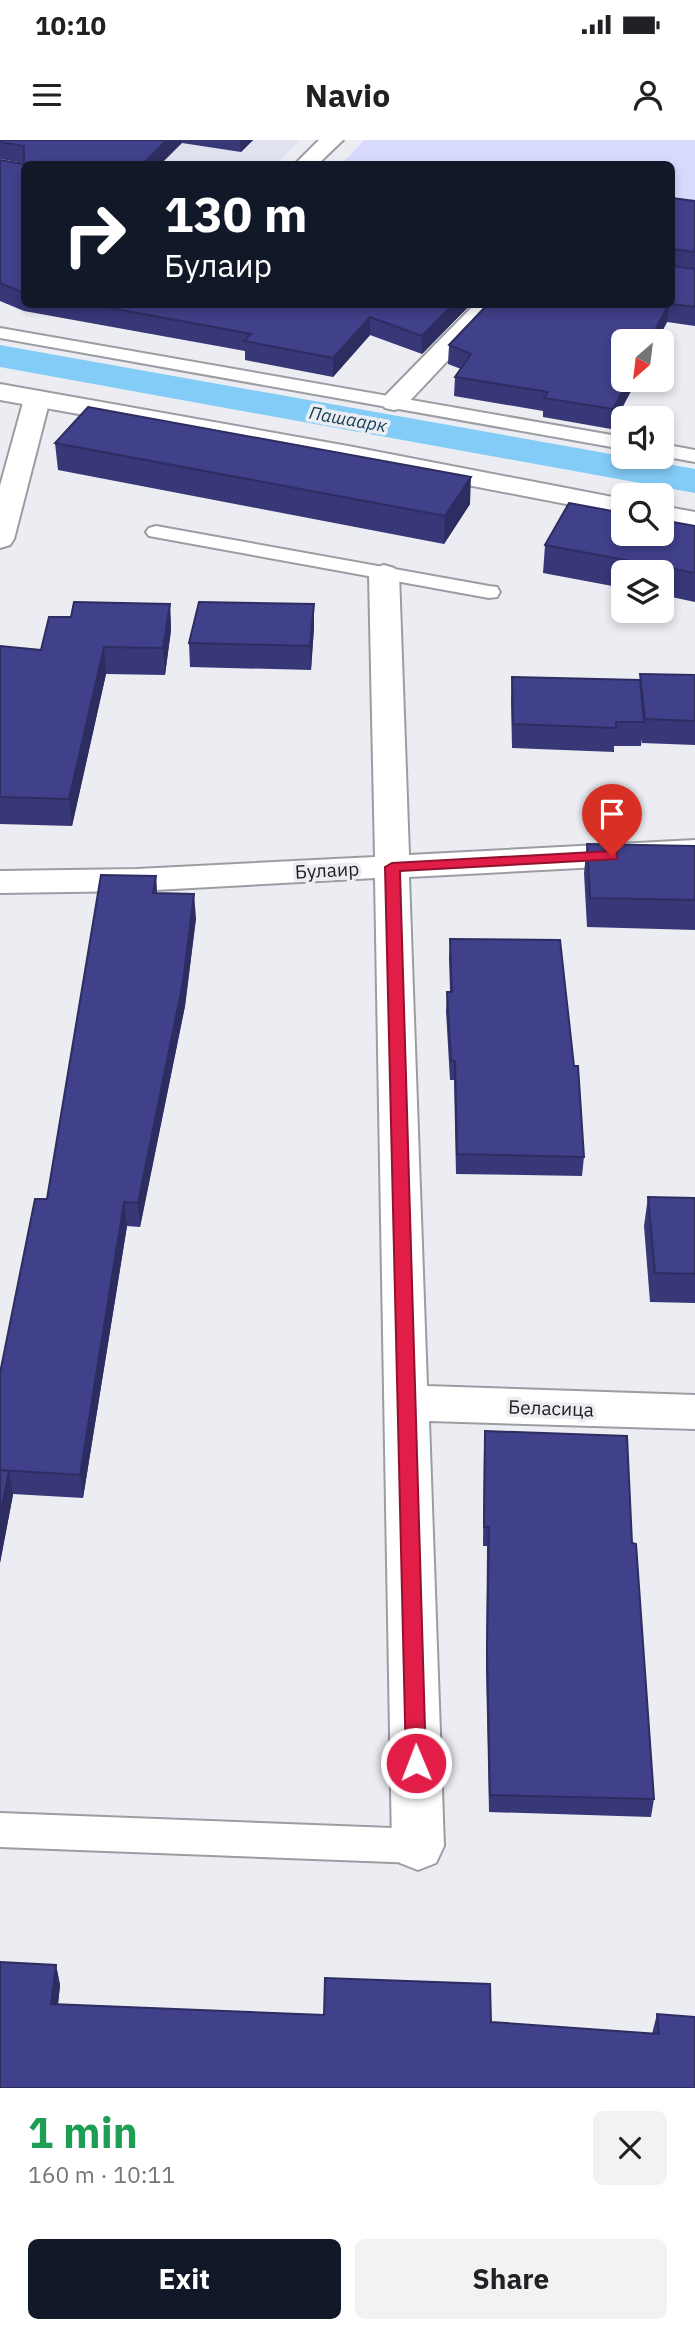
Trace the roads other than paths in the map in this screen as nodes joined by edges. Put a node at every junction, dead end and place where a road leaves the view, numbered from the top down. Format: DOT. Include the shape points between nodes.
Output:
graph roads {
  1 [pos="332,140"];
  2 [pos="309,161"];
  3 [pos="485,308"];
  4 [pos="0,332"];
  5 [pos="0,392"];
  6 [pos="37,399"];
  7 [pos="394,402"];
  8 [pos="611,441"];
  9 [pos="674,452"];
  10 [pos="695,456"];
  11 [pos="611,505"];
  12 [pos="674,517"];
  13 [pos="695,521"];
  14 [pos="156,532"];
  15 [pos="0,539"];
  16 [pos="384,574"];
  17 [pos="489,592"];
  18 [pos="695,851"];
  19 [pos="392,867"];
  20 [pos="0,882"];
  21 [pos="407,1403"];
  22 [pos="695,1412"];
  23 [pos="0,1830"];
  24 [pos="418,1846"];
  1 -- 2 [label="street"];
  3 -- 7 [label="street"];
  4 -- 7 [label="lane"];
  5 -- 6 [label="street"];
  6 -- 11 [label="street"];
  6 -- 15 [label="street"];
  7 -- 8 [label="lane"];
  9 -- 10 [label="lane"];
  12 -- 13 [label="street"];
  14 -- 16 [label="lane"];
  16 -- 17 [label="lane"];
  16 -- 19 [label="street"];
  18 -- 19 [label="street, Булаир"];
  19 -- 20 [label="street, Булаир"];
  19 -- 21 [label="street"];
  21 -- 22 [label="street, Беласица"];
  21 -- 24 [label="street"];
  23 -- 24 [label="lane"];
}
